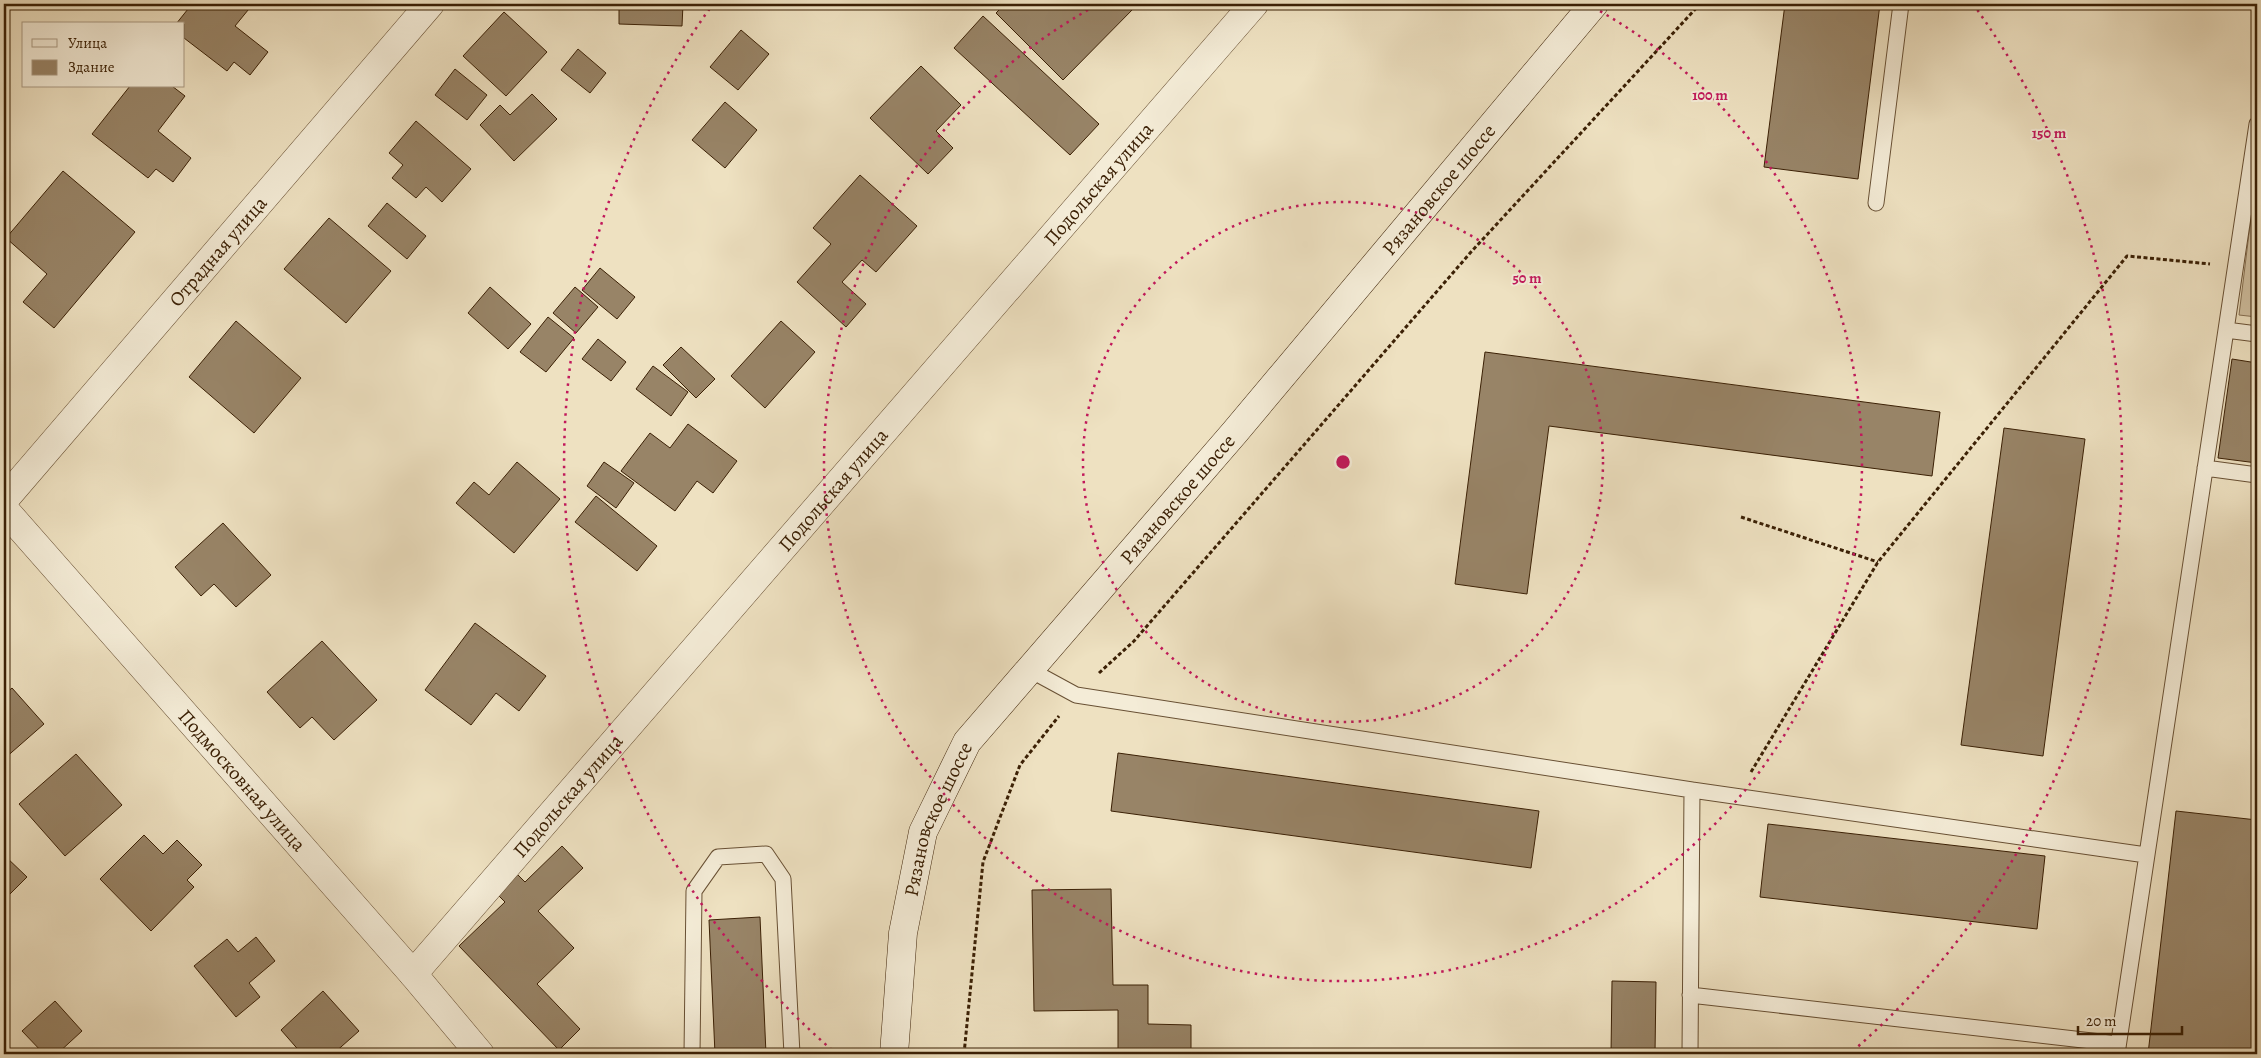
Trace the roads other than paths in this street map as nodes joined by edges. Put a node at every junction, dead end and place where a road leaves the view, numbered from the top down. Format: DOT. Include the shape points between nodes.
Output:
graph roads {
  1 [pos="430,4"];
  2 [pos="1254,4"];
  3 [pos="1594,4"];
  4 [pos="1901,4"];
  5 [pos="2257,124"];
  6 [pos="2255,154"];
  7 [pos="1876,202"];
  8 [pos="2226,330"];
  9 [pos="2257,334"];
  10 [pos="2205,468"];
  11 [pos="2257,475"];
  12 [pos="4,500"];
  13 [pos="4,509"];
  14 [pos="1030,670"];
  15 [pos="1692,790"];
  16 [pos="2146,855"];
  17 [pos="413,974"];
  18 [pos="1690,995"];
  19 [pos="2117,1049"];
  20 [pos="480,1054"];
  21 [pos="692,1054"];
  22 [pos="792,1054"];
  23 [pos="894,1054"];
  24 [pos="1690,1054"];
  1 -- 12 [label="street, Отрадная улица"];
  2 -- 17 [label="street, Подольская улица"];
  3 -- 14 [label="street, Рязановское шоссе" via="1235,432"];
  4 -- 7 [label="lane"];
  5 -- 6 [label="lane"];
  6 -- 8 [label="lane"];
  8 -- 9 [label="lane"];
  8 -- 10 [label="lane"];
  10 -- 11 [label="lane"];
  10 -- 16 [label="lane"];
  13 -- 17 [label="street, Подмосковная улица"];
  14 -- 15 [label="lane" via="1076,695"];
  14 -- 23 [label="street, Рязановское шоссе" via="967,742 922,832 903,933"];
  15 -- 16 [label="lane"];
  15 -- 18 [label="lane"];
  16 -- 19 [label="lane"];
  17 -- 20 [label="street, Подмосковная улица"];
  18 -- 19 [label="lane"];
  18 -- 24 [label="lane"];
  21 -- 22 [label="lane" via="694,891 718,857 766,854 783,878"];
}
